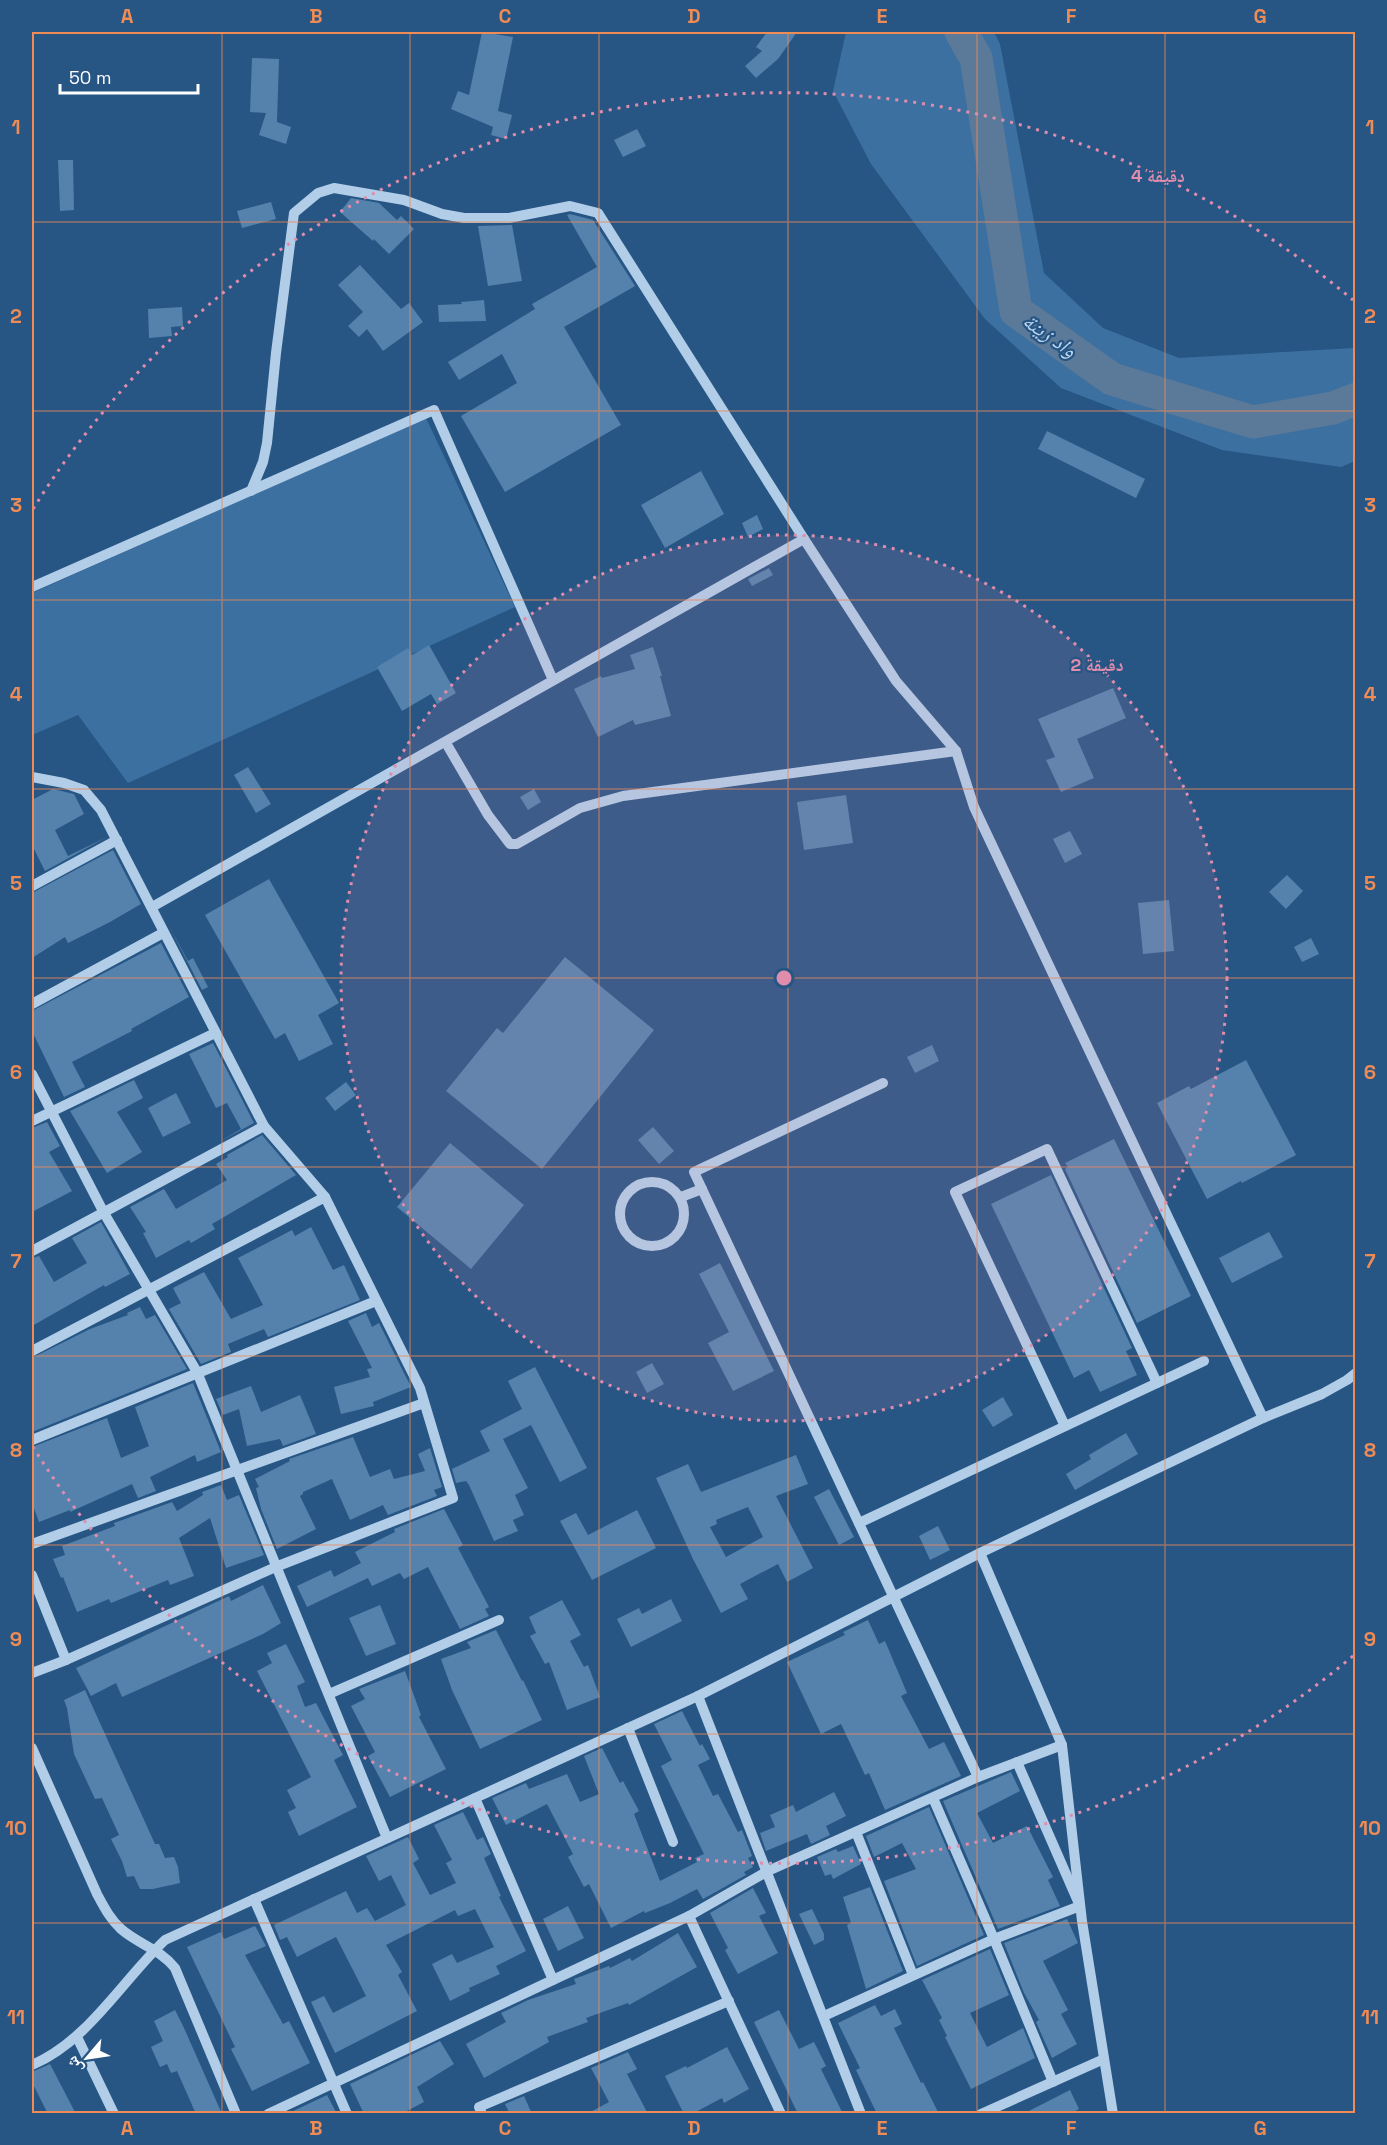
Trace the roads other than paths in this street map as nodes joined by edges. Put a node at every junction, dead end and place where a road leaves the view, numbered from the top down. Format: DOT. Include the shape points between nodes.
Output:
graph roads {
  1 [pos="251,490"];
  2 [pos="804,538"];
  3 [pos="32,586"];
  4 [pos="553,680"];
  5 [pos="446,743"];
  6 [pos="956,751"];
  7 [pos="32,777"];
  8 [pos="117,840"];
  9 [pos="32,886"];
  10 [pos="152,907"];
  11 [pos="163,933"];
  12 [pos="32,1004"];
  13 [pos="215,1033"];
  14 [pos="32,1074"];
  15 [pos="883,1083"];
  16 [pos="51,1111"];
  17 [pos="32,1120"];
  18 [pos="264,1126"];
  19 [pos="702,1189"];
  20 [pos="325,1197"];
  21 [pos="681,1197"];
  22 [pos="104,1213"];
  23 [pos="32,1251"];
  24 [pos="149,1289"];
  25 [pos="376,1301"];
  26 [pos="32,1350"];
  27 [pos="1204,1361"];
  28 [pos="197,1372"];
  29 [pos="1356,1373"];
  30 [pos="1157,1383"];
  31 [pos="424,1403"];
  32 [pos="1263,1418"];
  33 [pos="1065,1426"];
  34 [pos="32,1440"];
  35 [pos="237,1469"];
  36 [pos="860,1523"];
  37 [pos="32,1544"];
  38 [pos="980,1553"];
  39 [pos="278,1566"];
  40 [pos="32,1575"];
  41 [pos="894,1597"];
  42 [pos="499,1620"];
  43 [pos="66,1660"];
  44 [pos="32,1673"];
  45 [pos="329,1694"];
  46 [pos="698,1696"];
  47 [pos="628,1728"];
  48 [pos="1062,1745"];
  49 [pos="32,1748"];
  50 [pos="1017,1762"];
  51 [pos="978,1777"];
  52 [pos="474,1798"];
  53 [pos="933,1798"];
  54 [pos="856,1832"];
  55 [pos="387,1838"];
  56 [pos="674,1842"];
  57 [pos="768,1871"];
  58 [pos="254,1899"];
  59 [pos="1080,1906"];
  60 [pos="689,1916"];
  61 [pos="994,1939"];
  62 [pos="154,1950"];
  63 [pos="913,1975"];
  64 [pos="553,1980"];
  65 [pos="729,2001"];
  66 [pos="824,2016"];
  67 [pos="78,2037"];
  68 [pos="1104,2059"];
  69 [pos="32,2065"];
  70 [pos="1053,2082"];
  71 [pos="334,2083"];
  72 [pos="114,2114"];
  73 [pos="237,2114"];
  74 [pos="268,2114"];
  75 [pos="347,2114"];
  76 [pos="482,2114"];
  77 [pos="781,2114"];
  78 [pos="861,2114"];
  79 [pos="981,2114"];
  80 [pos="1113,2114"];
  1 -- 2 [label="street" via="267,443 294,213 306,202 334,188 404,200 464,218 509,218 570,206 598,213"];
  1 -- 3 [label="street"];
  1 -- 4 [label="street" via="434,410"];
  2 -- 4 [label="street"];
  2 -- 6 [label="street" via="896,681"];
  4 -- 5 [label="street"];
  5 -- 6 [label="street" via="488,815 510,844 517,844 580,808 623,796"];
  5 -- 10 [label="street"];
  6 -- 32 [label="street" via="974,807"];
  7 -- 8 [label="street" via="84,790 101,810"];
  8 -- 9 [label="street"];
  8 -- 10 [label="street"];
  10 -- 11 [label="street"];
  11 -- 12 [label="street"];
  11 -- 13 [label="street"];
  13 -- 16 [label="street"];
  13 -- 18 [label="street"];
  14 -- 16 [label="street"];
  15 -- 19 [label="street" via="694,1172"];
  16 -- 17 [label="street"];
  16 -- 22 [label="street"];
  18 -- 20 [label="street"];
  18 -- 22 [label="street"];
  19 -- 21 [label="street"];
  19 -- 36 [label="street"];
  20 -- 24 [label="street"];
  20 -- 25 [label="street"];
  21 -- 21 [label="street" via="666,1184 646,1181 628,1191 620,1210 624,1230 639,1244 659,1246 677,1236 685,1218"];
  22 -- 23 [label="street"];
  22 -- 24 [label="street"];
  24 -- 26 [label="street"];
  24 -- 28 [label="street"];
  25 -- 28 [label="street"];
  25 -- 31 [label="street"];
  27 -- 30 [label="street"];
  28 -- 34 [label="street"];
  28 -- 35 [label="street"];
  29 -- 32 [label="street" via="1322,1394"];
  30 -- 33 [label="street"];
  30 -- 33 [label="street" via="1047,1149 955,1192"];
  31 -- 35 [label="street"];
  31 -- 39 [label="street" via="453,1498"];
  32 -- 38 [label="street"];
  33 -- 36 [label="street"];
  35 -- 37 [label="street"];
  35 -- 39 [label="street"];
  36 -- 41 [label="street"];
  38 -- 41 [label="street"];
  38 -- 48 [label="street"];
  39 -- 43 [label="street"];
  39 -- 45 [label="street"];
  40 -- 43 [label="street"];
  41 -- 46 [label="street"];
  41 -- 51 [label="street"];
  42 -- 45 [label="street"];
  43 -- 44 [label="street"];
  45 -- 55 [label="street"];
  46 -- 47 [label="street"];
  46 -- 57 [label="street"];
  47 -- 52 [label="street"];
  47 -- 56 [label="street"];
  48 -- 50 [label="street"];
  48 -- 59 [label="street"];
  49 -- 62 [label="street" via="109,1916 122,1930"];
  50 -- 51 [label="street"];
  50 -- 59 [label="street"];
  51 -- 53 [label="street"];
  52 -- 55 [label="street"];
  52 -- 64 [label="street"];
  53 -- 54 [label="street"];
  53 -- 61 [label="street"];
  54 -- 57 [label="street"];
  54 -- 63 [label="street"];
  55 -- 58 [label="street"];
  57 -- 60 [label="street"];
  57 -- 66 [label="street"];
  58 -- 62 [label="street" via="165,1940"];
  58 -- 71 [label="street"];
  59 -- 61 [label="street"];
  59 -- 68 [label="street"];
  60 -- 64 [label="street"];
  60 -- 65 [label="street"];
  61 -- 63 [label="street"];
  61 -- 70 [label="street"];
  62 -- 67 [label="street"];
  62 -- 73 [label="street" via="175,1968"];
  63 -- 66 [label="street"];
  64 -- 71 [label="street"];
  65 -- 76 [label="street" via="479,2107"];
  65 -- 77 [label="street"];
  66 -- 78 [label="street"];
  67 -- 69 [label="street"];
  67 -- 72 [label="street"];
  68 -- 70 [label="street"];
  68 -- 80 [label="street"];
  70 -- 79 [label="street"];
  71 -- 74 [label="street"];
  71 -- 75 [label="street"];
}
